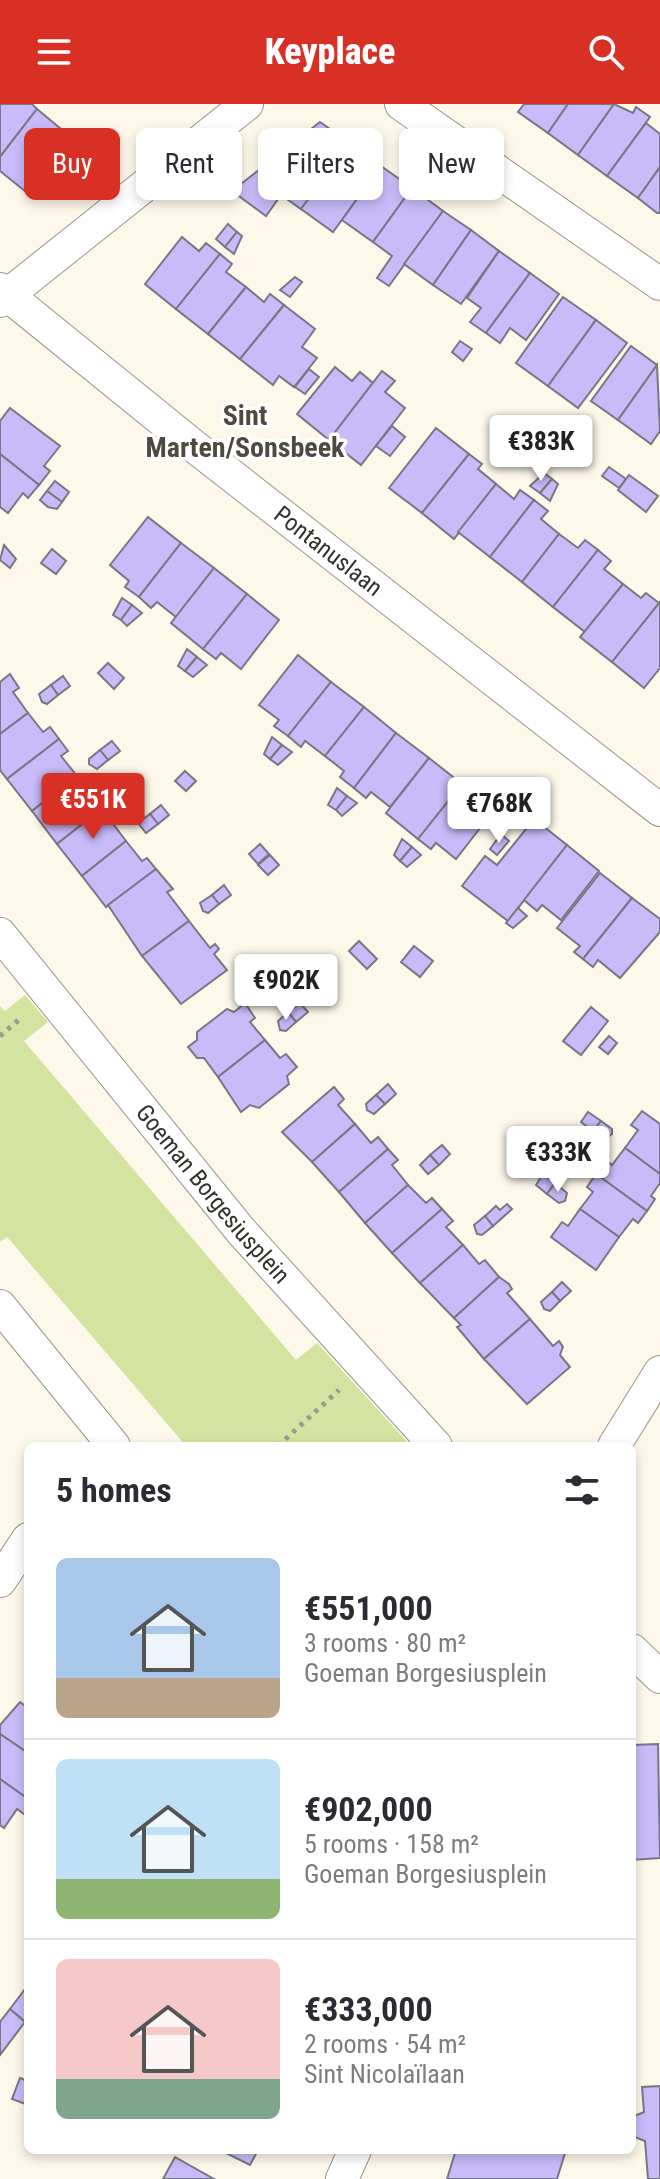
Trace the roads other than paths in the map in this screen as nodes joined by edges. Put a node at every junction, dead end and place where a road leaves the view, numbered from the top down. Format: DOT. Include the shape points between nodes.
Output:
graph roads {
  1 [pos="247,104"];
  2 [pos="401,104"];
  3 [pos="658,278"];
  4 [pos="3,295"];
  5 [pos="660,810"];
  6 [pos="0,934"];
  7 [pos="0,1306"];
  8 [pos="660,1372"];
  9 [pos="101,1441"];
  10 [pos="432,1442"];
  11 [pos="616,1442"];
  12 [pos="24,1545"];
  13 [pos="0,1581"];
  14 [pos="636,1654"];
  15 [pos="660,1677"];
  16 [pos="353,2154"];
  17 [pos="342,2179"];
  1 -- 4 [label="street"];
  2 -- 3 [label="street"];
  4 -- 5 [label="street, Pontanuslaan"];
  6 -- 10 [label="street, Goeman Borgesiusplein" via="241,1231"];
  7 -- 9 [label="street"];
  8 -- 11 [label="street"];
  12 -- 13 [label="street"];
  14 -- 15 [label="street"];
  16 -- 17 [label="street"];
}
